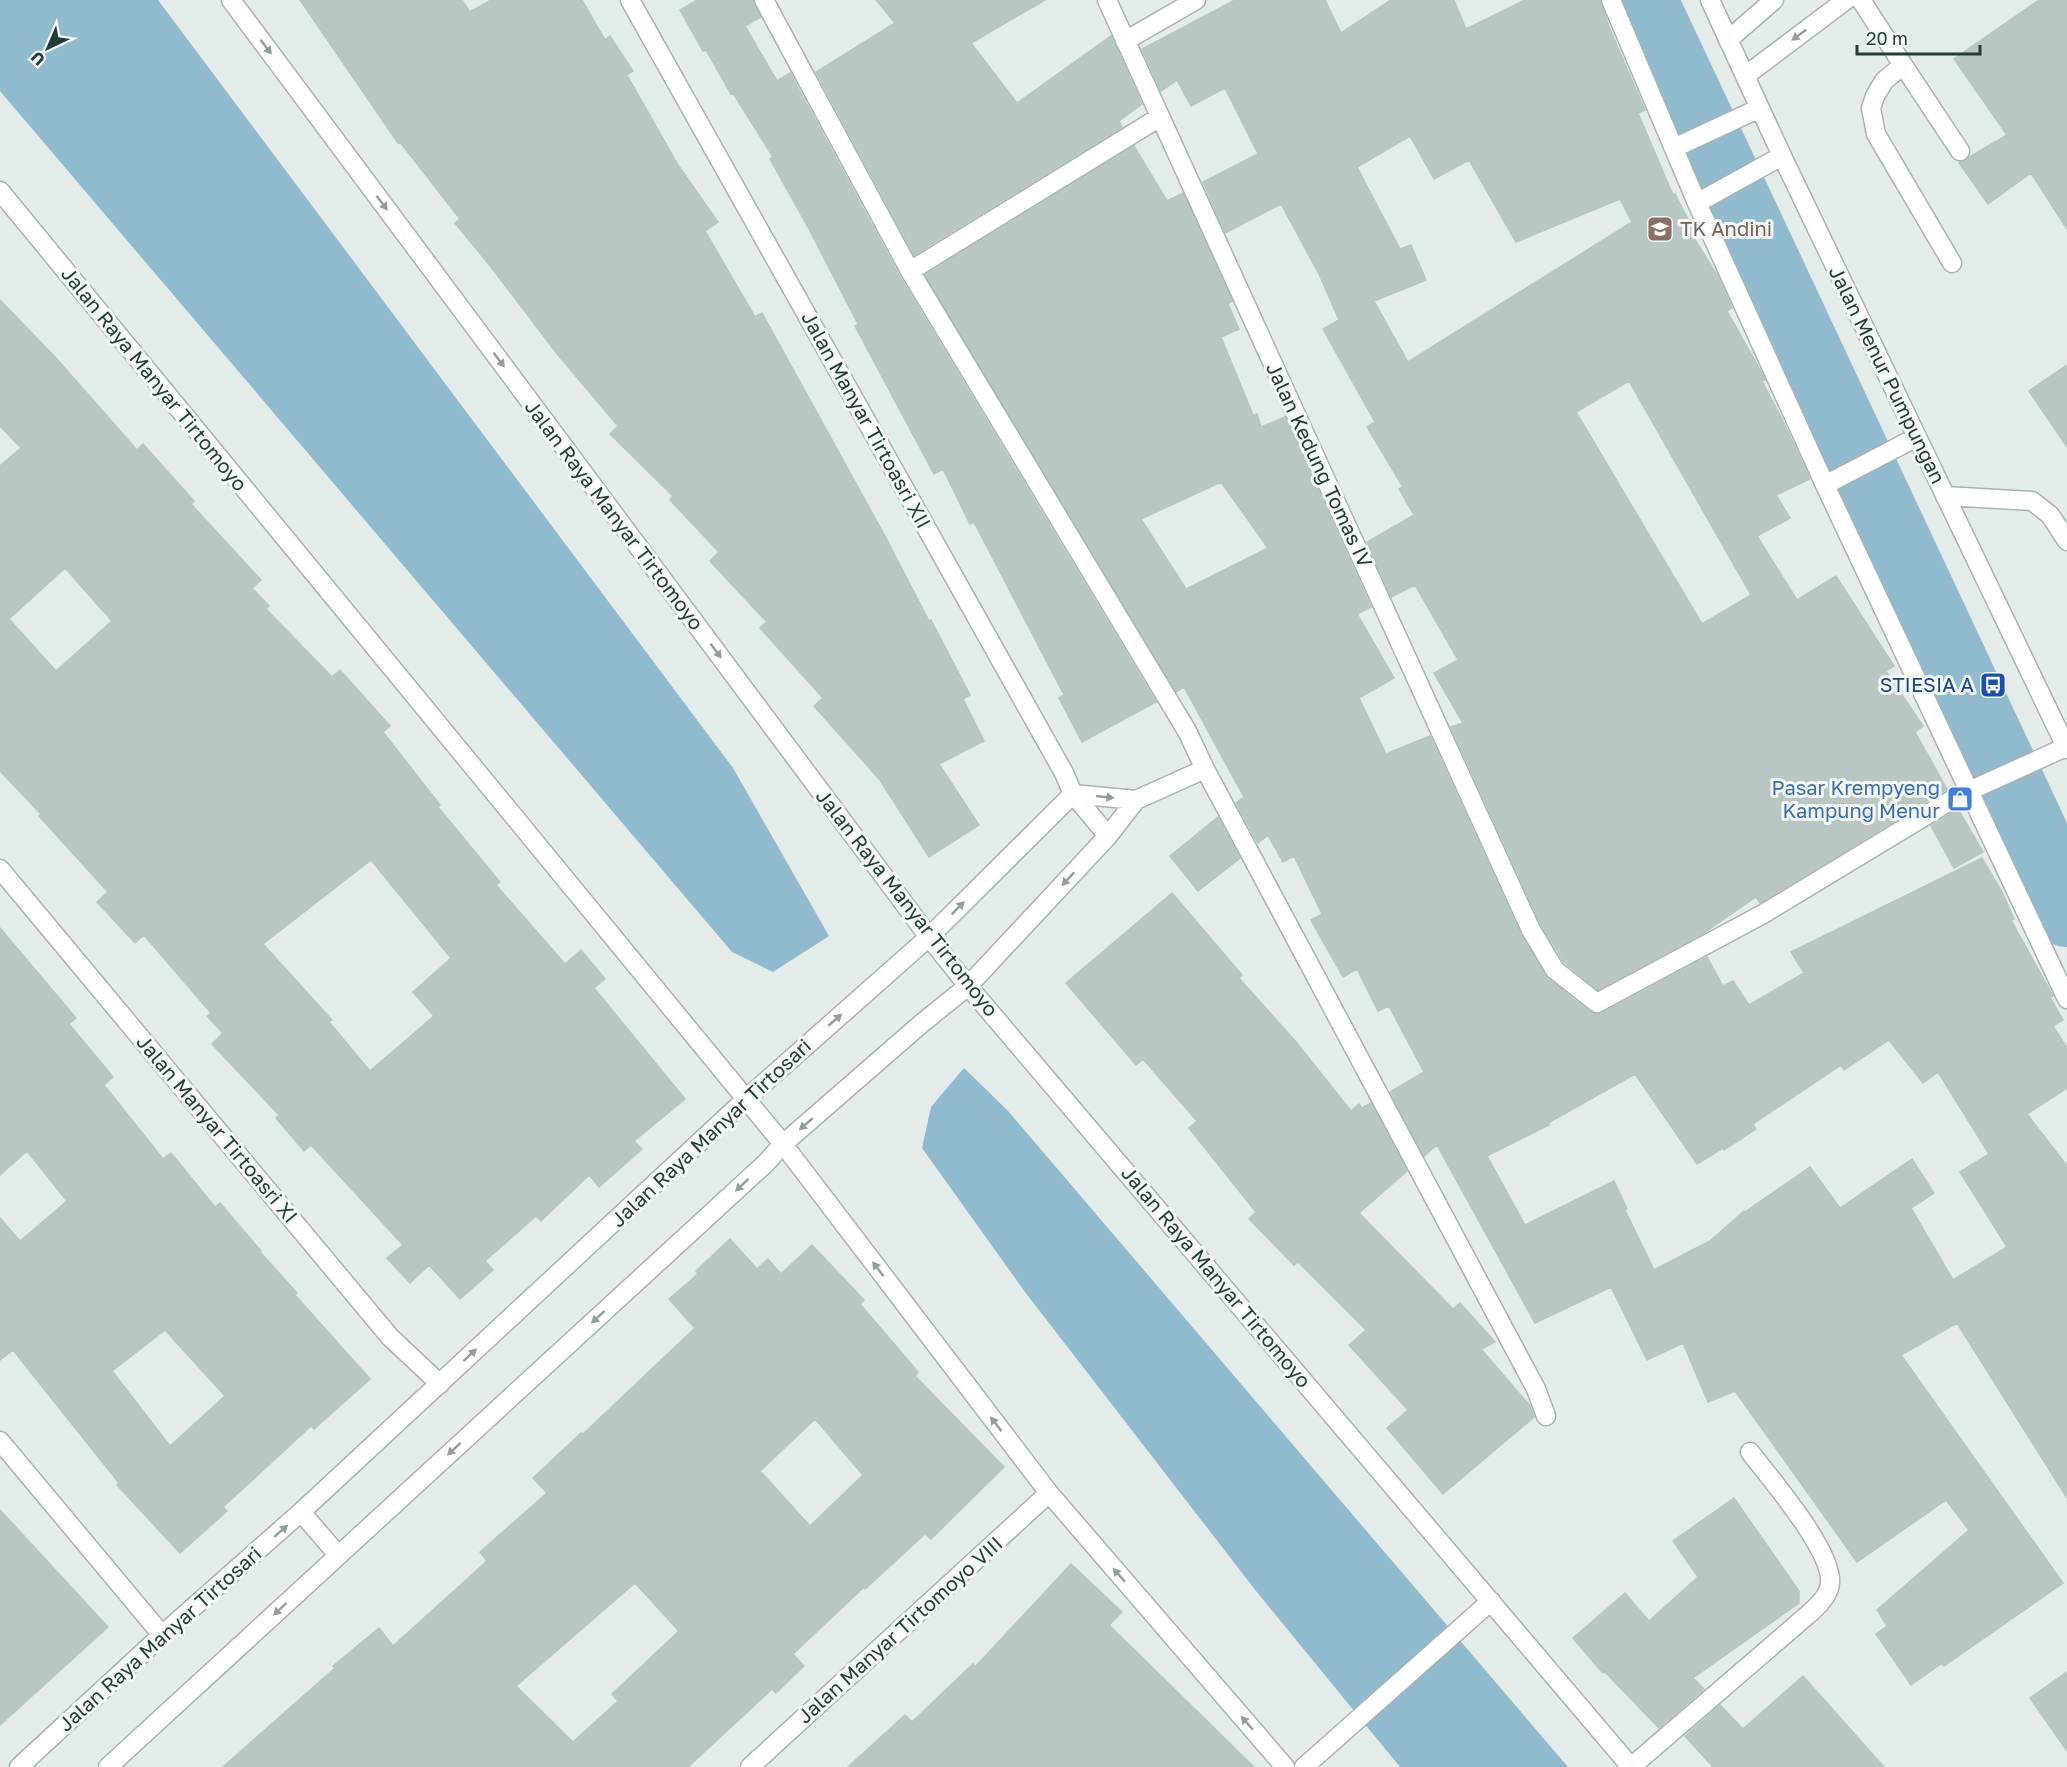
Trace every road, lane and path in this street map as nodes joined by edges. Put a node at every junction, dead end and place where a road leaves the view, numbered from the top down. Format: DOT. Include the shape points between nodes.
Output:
graph roads {
  1 [pos="231,0"];
  2 [pos="630,0"];
  3 [pos="764,0"];
  4 [pos="1107,0"];
  5 [pos="1196,0"];
  6 [pos="1710,0"];
  7 [pos="1774,0"];
  8 [pos="1846,0"];
  9 [pos="1861,0"];
  10 [pos="1616,2"];
  11 [pos="1125,40"];
  12 [pos="1728,40"];
  13 [pos="1903,65"];
  14 [pos="1745,76"];
  15 [pos="1760,108"];
  16 [pos="1160,117"];
  17 [pos="1674,148"];
  18 [pos="1960,151"];
  19 [pos="1782,156"];
  20 [pos="0,191"];
  21 [pos="1697,203"];
  22 [pos="1952,262"];
  23 [pos="910,270"];
  24 [pos="1917,437"];
  25 [pos="1832,481"];
  26 [pos="1945,496"];
  27 [pos="2067,541"];
  28 [pos="2066,748"];
  29 [pos="1195,774"];
  30 [pos="1975,788"];
  31 [pos="1073,794"];
  32 [pos="1136,800"];
  33 [pos="1108,836"];
  34 [pos="0,869"];
  35 [pos="929,937"];
  36 [pos="968,986"];
  37 [pos="2067,999"];
  38 [pos="746,1099"];
  39 [pos="783,1144"];
  40 [pos="440,1384"];
  41 [pos="1546,1416"];
  42 [pos="0,1441"];
  43 [pos="1750,1452"];
  44 [pos="1049,1493"];
  45 [pos="301,1512"];
  46 [pos="338,1555"];
  47 [pos="1491,1600"];
  48 [pos="162,1635"];
  49 [pos="19,1767"];
  50 [pos="108,1767"];
  51 [pos="750,1767"];
  52 [pos="1285,1767"];
  53 [pos="1304,1767"];
  54 [pos="1631,1767"];
  1 -- 35 [label="street, Jalan Raya Manyar Tirtomoyo, one-way"];
  2 -- 31 [label="street, Jalan Manyar Tirtoasri XII"];
  3 -- 23 [label="street"];
  4 -- 11 [label="street, Jalan Kedung Tomas IV"];
  5 -- 11 [label="street"];
  6 -- 12 [label="street, Jalan Menur Pumpungan"];
  7 -- 12 [label="street"];
  8 -- 14 [label="street, one-way"];
  9 -- 13 [label="street"];
  10 -- 17 [label="street"];
  11 -- 16 [label="street, Jalan Kedung Tomas IV"];
  12 -- 14 [label="street, Jalan Menur Pumpungan"];
  13 -- 18 [label="street"];
  13 -- 22 [label="street" via="1884,81 1875,96 1871,108 1876,134"];
  14 -- 15 [label="street, Jalan Menur Pumpungan"];
  15 -- 17 [label="street"];
  15 -- 19 [label="street, Jalan Menur Pumpungan"];
  16 -- 23 [label="street"];
  16 -- 30 [label="street, Jalan Kedung Tomas IV" via="1531,930 1555,970 1597,1003 1763,914"];
  17 -- 21 [label="street"];
  19 -- 21 [label="street"];
  19 -- 24 [label="street, Jalan Menur Pumpungan"];
  20 -- 38 [label="street, Jalan Raya Manyar Tirtomoyo"];
  21 -- 25 [label="street"];
  23 -- 29 [label="street" via="1187,731"];
  24 -- 25 [label="street"];
  24 -- 26 [label="street, Jalan Menur Pumpungan"];
  25 -- 30 [label="street"];
  26 -- 27 [label="street" via="2032,501 2050,515"];
  26 -- 28 [label="street, Jalan Menur Pumpungan"];
  28 -- 30 [label="street"];
  29 -- 32 [label="street"];
  29 -- 41 [label="street" via="1536,1389"];
  30 -- 37 [label="street"];
  31 -- 32 [label="street, one-way"];
  31 -- 33 [label="street, Jalan Manyar Tirtoasri XII"];
  35 -- 31 [label="street, Jalan Raya Manyar Tirtosari, one-way"];
  32 -- 33 [label="street"];
  33 -- 36 [label="street, one-way"];
  34 -- 40 [label="street, Jalan Manyar Tirtoasri XI" via="390,1338"];
  35 -- 36 [label="street, Jalan Raya Manyar Tirtomoyo"];
  38 -- 35 [label="street, Jalan Raya Manyar Tirtosari, one-way"];
  36 -- 39 [label="street, one-way"];
  36 -- 47 [label="street, Jalan Raya Manyar Tirtomoyo"];
  38 -- 39 [label="street, Jalan Raya Manyar Tirtomoyo"];
  40 -- 38 [label="street, Jalan Raya Manyar Tirtosari, one-way"];
  44 -- 39 [label="street, Jalan Raya Manyar Tirtomoyo, one-way"];
  39 -- 46 [label="street, one-way"];
  40 -- 45 [label="street, Jalan Raya Manyar Tirtosari"];
  42 -- 48 [label="street"];
  43 -- 54 [label="street" via="1802,1518 1828,1568 1830,1584 1819,1603 1796,1625"];
  44 -- 51 [label="street, Jalan Manyar Tirtomoyo VIII"];
  52 -- 44 [label="street, Jalan Raya Manyar Tirtomoyo, one-way"];
  45 -- 46 [label="street"];
  48 -- 45 [label="street, Jalan Raya Manyar Tirtosari, one-way"];
  46 -- 50 [label="street, one-way"];
  47 -- 53 [label="street"];
  47 -- 54 [label="street, Jalan Raya Manyar Tirtomoyo"];
  48 -- 49 [label="street, Jalan Raya Manyar Tirtosari"];
}
